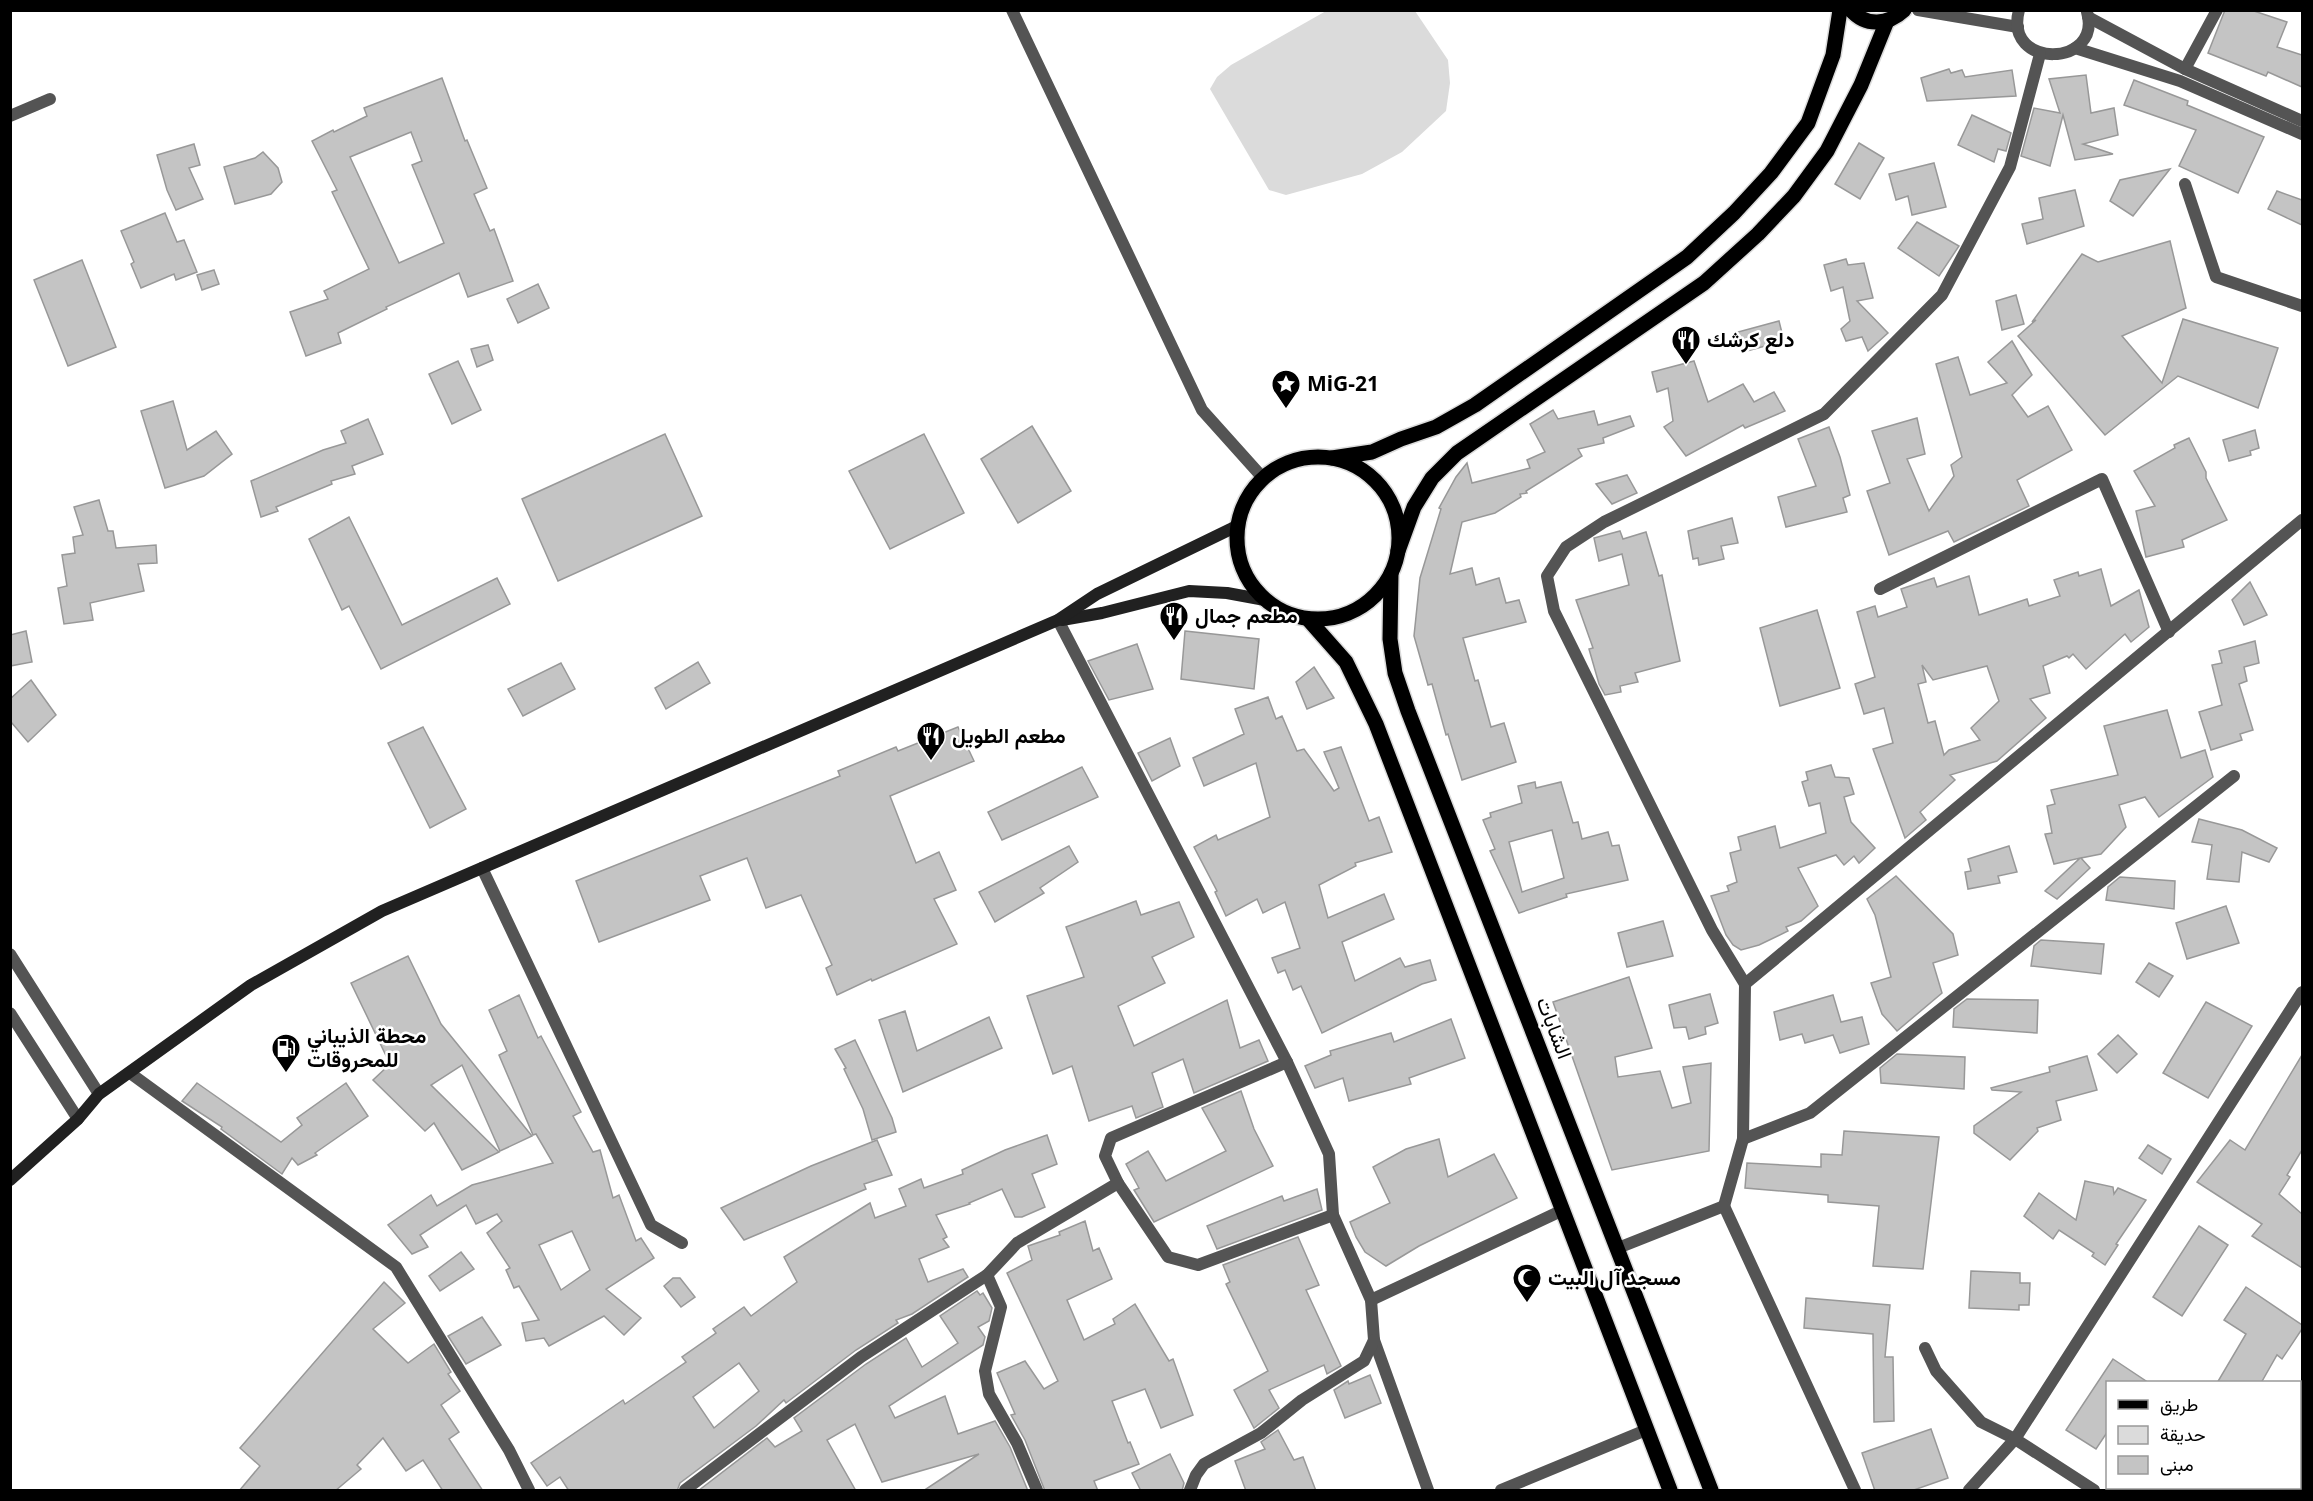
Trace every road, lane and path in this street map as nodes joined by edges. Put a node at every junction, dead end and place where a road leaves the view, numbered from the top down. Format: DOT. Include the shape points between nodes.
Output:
graph roads {
  1 [pos="1012,10"];
  2 [pos="1840,10"];
  3 [pos="1851,10"];
  4 [pos="1904,10"];
  5 [pos="1918,10"];
  6 [pos="2019,10"];
  7 [pos="2217,10"];
  8 [pos="2087,14"];
  9 [pos="1887,21"];
  10 [pos="2018,27"];
  11 [pos="2075,48"];
  12 [pos="2040,54"];
  13 [pos="2185,69"];
  14 [pos="50,99"];
  15 [pos="10,116"];
  16 [pos="2302,121"];
  17 [pos="2302,134"];
  18 [pos="2185,184"];
  19 [pos="2302,306"];
  20 [pos="1332,458"];
  21 [pos="1263,478"];
  22 [pos="2302,520"];
  23 [pos="1237,526"];
  24 [pos="1398,551"];
  25 [pos="1391,574"];
  26 [pos="1880,589"];
  27 [pos="1265,600"];
  28 [pos="1308,619"];
  29 [pos="1058,621"];
  30 [pos="2169,633"];
  31 [pos="2234,776"];
  32 [pos="482,868"];
  33 [pos="10,954"];
  34 [pos="1745,984"];
  35 [pos="2302,992"];
  36 [pos="10,1013"];
  37 [pos="1287,1062"];
  38 [pos="129,1073"];
  39 [pos="99,1094"];
  40 [pos="78,1119"];
  41 [pos="1743,1139"];
  42 [pos="10,1180"];
  43 [pos="1118,1183"];
  44 [pos="1724,1206"];
  45 [pos="1563,1210"];
  46 [pos="1333,1215"];
  47 [pos="682,1243"];
  48 [pos="1618,1248"];
  49 [pos="987,1275"];
  50 [pos="1371,1300"];
  51 [pos="1374,1340"];
  52 [pos="1925,1348"];
  53 [pos="1646,1430"];
  54 [pos="2015,1439"];
  55 [pos="529,1491"];
  56 [pos="685,1491"];
  57 [pos="1037,1491"];
  58 [pos="1190,1491"];
  59 [pos="1428,1491"];
  60 [pos="1501,1491"];
  61 [pos="1670,1491"];
  62 [pos="1711,1491"];
  63 [pos="1855,1491"];
  64 [pos="1969,1491"];
  65 [pos="2094,1491"];
  1 -- 21 [label="street" via="1202,410"];
  2 -- 20 [label="main road" via="1833,55 1808,123 1764,181 1687,257 1475,405 1436,427 1372,452"];
  3 -- 9 [label="main road" via="1864,20"];
  4 -- 9 [label="main road"];
  5 -- 10 [label="street"];
  6 -- 10 [label="street"];
  7 -- 13 [label="street"];
  8 -- 11 [label="street" via="2088,28"];
  8 -- 13 [label="street"];
  9 -- 24 [label="main road" via="1861,85 1827,151 1794,196 1704,283 1457,453 1432,478 1414,507"];
  10 -- 12 [label="street" via="2026,43"];
  11 -- 12 [label="street" via="2064,54"];
  11 -- 17 [label="street" via="2180,81"];
  12 -- 34 [label="street" via="2010,167 1942,295 1824,414 1604,522 1566,547 1547,576 1554,611 1712,930"];
  13 -- 16 [label="street"];
  14 -- 15 [label="street"];
  18 -- 19 [label="street" via="2216,277"];
  20 -- 21 [label="main road" via="1284,464"];
  20 -- 24 [label="main road" via="1363,471 1391,502 1399,526"];
  21 -- 23 [label="main road" via="1246,500"];
  22 -- 30 [label="street"];
  23 -- 27 [label="main road" via="1237,554 1247,579"];
  23 -- 29 [label="main road" via="1096,594"];
  24 -- 25 [label="main road"];
  25 -- 28 [label="main road" via="1377,594 1357,609 1333,618"];
  25 -- 48 [label="main road, الشابات" via="1390,639 1395,673"];
  26 -- 30 [label="street" via="2102,479"];
  27 -- 28 [label="main road" via="1285,613"];
  27 -- 29 [label="main road" via="1227,592 1189,591"];
  28 -- 45 [label="main road" via="1346,662 1376,724"];
  29 -- 32 [label="main road"];
  29 -- 37 [label="street"];
  30 -- 34 [label="street"];
  31 -- 41 [label="street" via="1810,1113"];
  32 -- 38 [label="main road" via="382,911 251,985"];
  32 -- 47 [label="street" via="651,1225"];
  33 -- 39 [label="street"];
  34 -- 41 [label="street"];
  35 -- 54 [label="street"];
  36 -- 40 [label="street"];
  37 -- 43 [label="street" via="1111,1138 1105,1156"];
  37 -- 46 [label="street" via="1329,1154"];
  38 -- 39 [label="main road"];
  38 -- 55 [label="street" via="396,1267"];
  39 -- 40 [label="main road"];
  40 -- 42 [label="main road"];
  41 -- 44 [label="street"];
  43 -- 46 [label="street" via="1168,1257 1198,1265"];
  43 -- 49 [label="street" via="1017,1243"];
  44 -- 48 [label="street"];
  44 -- 63 [label="street"];
  45 -- 50 [label="street"];
  45 -- 53 [label="main road"];
  46 -- 50 [label="street"];
  48 -- 62 [label="main road, الشابات"];
  49 -- 56 [label="street" via="861,1357"];
  49 -- 57 [label="street" via="1001,1307 985,1371 989,1394 1017,1443"];
  50 -- 51 [label="street"];
  51 -- 58 [label="street" via="1364,1361 1355,1368 1302,1400 1262,1433 1204,1464"];
  51 -- 59 [label="street"];
  52 -- 54 [label="street" via="1936,1371 1981,1422"];
  53 -- 60 [label="street"];
  53 -- 61 [label="main road"];
  54 -- 64 [label="street"];
  54 -- 65 [label="street"];
}
